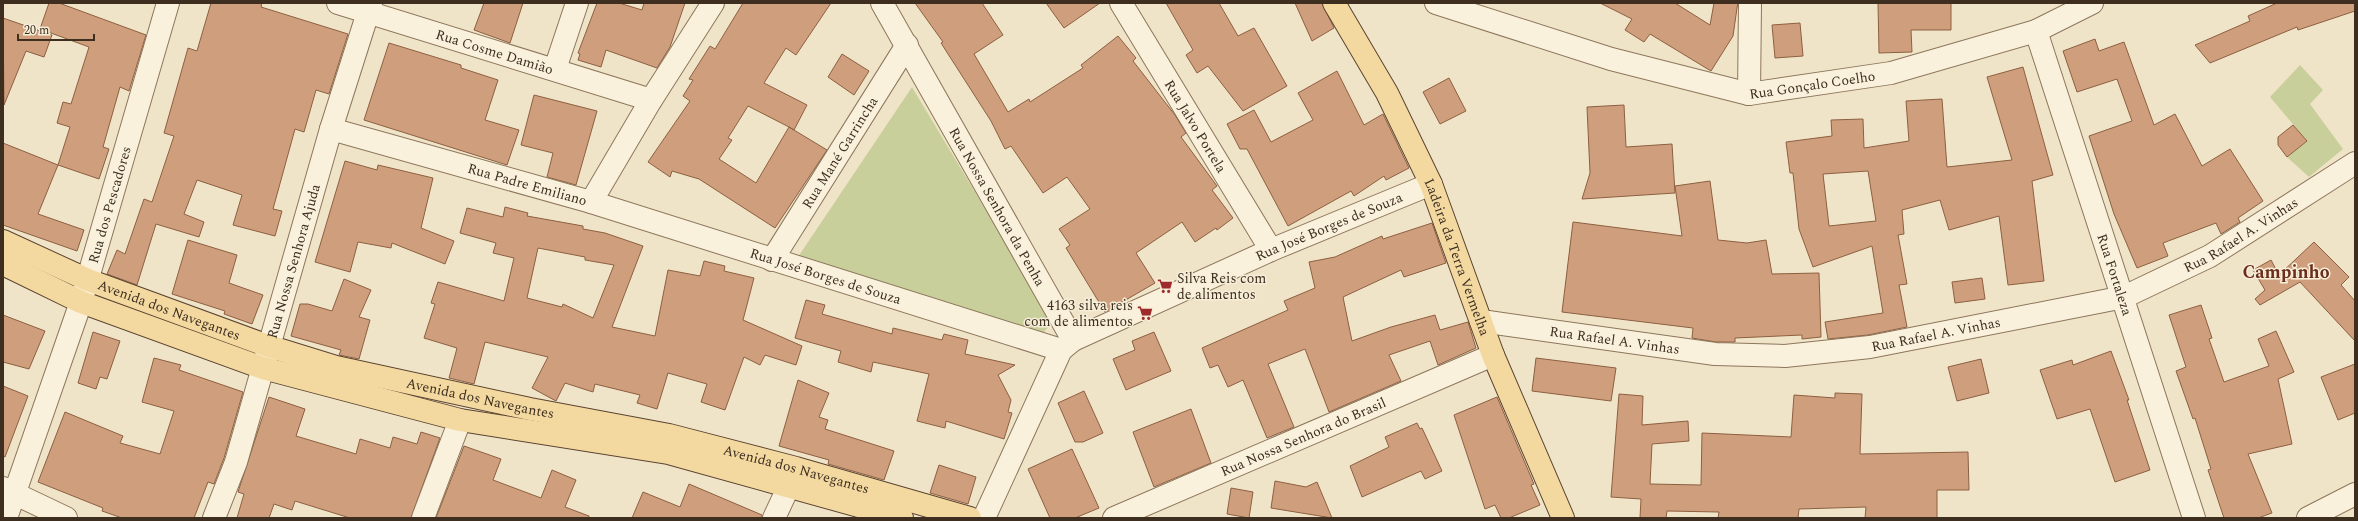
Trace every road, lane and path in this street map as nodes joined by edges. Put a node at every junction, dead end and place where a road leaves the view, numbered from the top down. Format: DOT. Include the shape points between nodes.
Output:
graph roads {
  1 [pos="168,3"];
  2 [pos="338,3"];
  3 [pos="578,3"];
  4 [pos="713,3"];
  5 [pos="882,3"];
  6 [pos="1121,3"];
  7 [pos="1334,3"];
  8 [pos="1436,3"];
  9 [pos="1750,3"];
  10 [pos="2092,3"];
  11 [pos="369,8"];
  12 [pos="2036,31"];
  13 [pos="907,45"];
  14 [pos="555,69"];
  15 [pos="1749,94"];
  16 [pos="651,100"];
  17 [pos="331,129"];
  18 [pos="2355,163"];
  19 [pos="1431,184"];
  20 [pos="591,202"];
  21 [pos="3,241"];
  22 [pos="1271,250"];
  23 [pos="772,260"];
  24 [pos="3,264"];
  25 [pos="88,280"];
  26 [pos="2124,297"];
  27 [pos="81,302"];
  28 [pos="1481,321"];
  29 [pos="1067,345"];
  30 [pos="268,346"];
  31 [pos="1493,355"];
  32 [pos="263,368"];
  33 [pos="460,420"];
  34 [pos="788,488"];
  35 [pos="8,490"];
  36 [pos="2355,494"];
  37 [pos="6,518"];
  38 [pos="66,518"];
  39 [pos="214,518"];
  40 [pos="423,518"];
  41 [pos="774,518"];
  42 [pos="902,518"];
  43 [pos="970,518"];
  44 [pos="984,518"];
  45 [pos="1114,518"];
  46 [pos="1563,518"];
  47 [pos="2194,518"];
  48 [pos="2308,518"];
  1 -- 25 [label="street, Rua dos Pescadores"];
  2 -- 11 [label="street, Rua Cosme Damião"];
  3 -- 14 [label="street"];
  4 -- 16 [label="street, Rua Padre Emiliano"];
  5 -- 13 [label="street, Rua Nossa Senhora da Penha"];
  6 -- 22 [label="street, Rua Jalvo Portela"];
  7 -- 19 [label="main road, Ladeira da Terra Vermelha" via="1387,93"];
  8 -- 15 [label="street, Rua Gonçalo Coelho" via="1611,59"];
  9 -- 15 [label="street"];
  10 -- 12 [label="street, Rua Gonçalo Coelho"];
  11 -- 14 [label="street, Rua Cosme Damião"];
  11 -- 17 [label="street, Rua Nossa Senhora Ajuda"];
  12 -- 15 [label="street, Rua Gonçalo Coelho" via="1891,73"];
  12 -- 26 [label="street, Rua Fortaleza"];
  13 -- 23 [label="street, Rua Mané Garrincha"];
  13 -- 29 [label="street, Rua Nossa Senhora da Penha"];
  14 -- 16 [label="street, Rua Cosme Damião"];
  16 -- 20 [label="street, Rua Padre Emiliano"];
  17 -- 20 [label="street, Rua Padre Emiliano"];
  17 -- 30 [label="street, Rua Nossa Senhora Ajuda"];
  18 -- 26 [label="street, Rua Rafael A. Vinhas" via="2210,256"];
  19 -- 22 [label="street, Rua José Borges de Souza"];
  19 -- 28 [label="main road, Ladeira da Terra Vermelha"];
  20 -- 23 [label="street, Rua José Borges de Souza"];
  21 -- 25 [label="main road, Avenida dos Navegantes"];
  22 -- 29 [label="street, Rua José Borges de Souza"];
  23 -- 29 [label="street, Rua José Borges de Souza"];
  24 -- 27 [label="main road, Avenida dos Navegantes"];
  25 -- 27 [label="street, Rua dos Pescadores"];
  25 -- 30 [label="main road, Avenida dos Navegantes"];
  26 -- 28 [label="street, Rua Rafael A. Vinhas" via="1870,346 1785,356 1715,354"];
  26 -- 47 [label="street, Rua Fortaleza"];
  27 -- 32 [label="main road, Avenida dos Navegantes"];
  27 -- 35 [label="street, Rua dos Pescadores"];
  28 -- 31 [label="main road, Ladeira da Terra Vermelha"];
  29 -- 44 [label="street"];
  30 -- 32 [label="street, Rua Nossa Senhora Ajuda"];
  30 -- 43 [label="main road, Avenida dos Navegantes" via="336,367 468,396 669,435"];
  31 -- 45 [label="street, Rua Nossa Senhora do Brasil"];
  31 -- 46 [label="main road, Ladeira da Terra Vermelha"];
  32 -- 33 [label="main road, Avenida dos Navegantes"];
  32 -- 39 [label="street, Rua Nossa Senhora Ajuda" via="236,462"];
  33 -- 34 [label="main road, Avenida dos Navegantes" via="668,453"];
  33 -- 40 [label="street"];
  34 -- 41 [label="street"];
  34 -- 42 [label="main road, Avenida dos Navegantes"];
  35 -- 37 [label="street, Rua dos Pescadores"];
  35 -- 38 [label="street"];
  36 -- 48 [label="street"];
}
